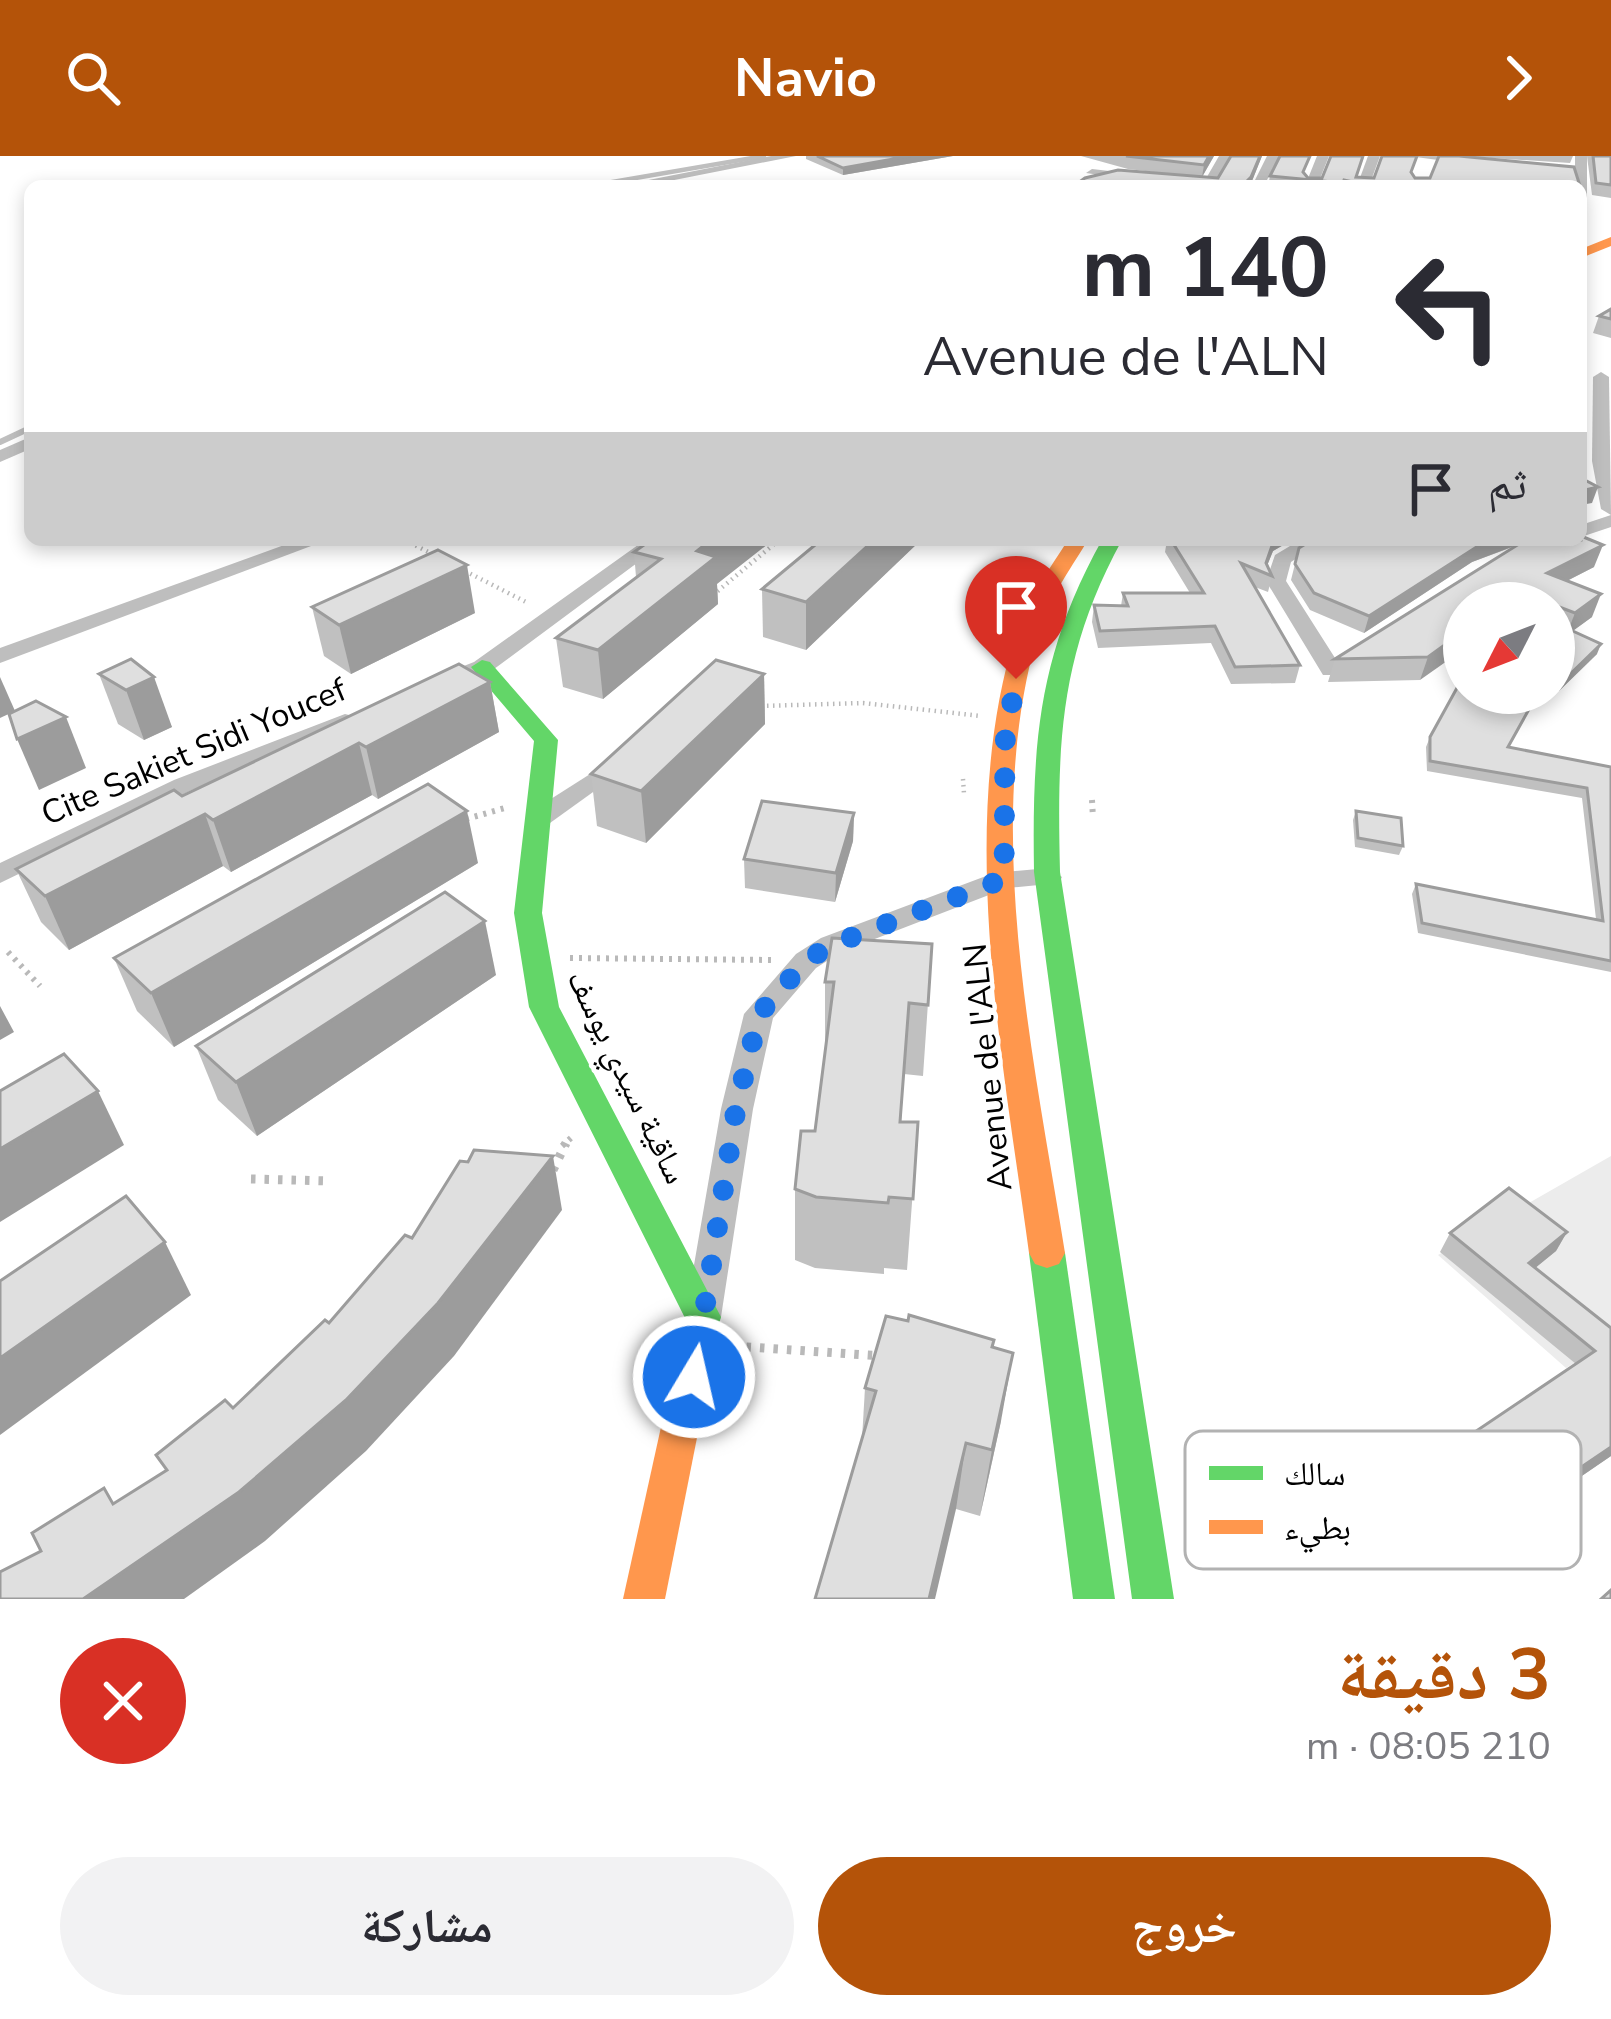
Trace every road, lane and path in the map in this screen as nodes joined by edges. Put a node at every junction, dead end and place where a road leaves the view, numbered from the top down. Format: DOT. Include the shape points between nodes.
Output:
graph roads {
  1 [pos="716,156"];
  2 [pos="790,156"];
  3 [pos="1113,156"];
  4 [pos="1414,156"];
  5 [pos="1581,156"];
  6 [pos="1468,159"];
  7 [pos="1428,162"];
  8 [pos="1492,164"];
  9 [pos="1560,170"];
  10 [pos="1583,172"];
  11 [pos="710,173"];
  12 [pos="1092,173"];
  13 [pos="1159,178"];
  14 [pos="664,180"];
  15 [pos="1085,180"];
  16 [pos="1582,180"];
  17 [pos="1601,376"];
  18 [pos="1598,408"];
  19 [pos="1598,462"];
  20 [pos="1611,509"];
  21 [pos="290,546"];
  22 [pos="417,546"];
  23 [pos="650,546"];
  24 [pos="772,546"];
  25 [pos="1075,546"];
  26 [pos="1108,546"];
  27 [pos="1304,546"];
  28 [pos="713,595"];
  29 [pos="553,616"];
  30 [pos="1388,632"];
  31 [pos="0,656"];
  32 [pos="482,668"];
  33 [pos="439,684"];
  34 [pos="760,706"];
  35 [pos="375,710"];
  36 [pos="1009,719"];
  37 [pos="598,777"];
  38 [pos="963,779"];
  39 [pos="964,794"];
  40 [pos="1092,800"];
  41 [pos="542,808"];
  42 [pos="1093,818"];
  43 [pos="454,823"];
  44 [pos="0,874"];
  45 [pos="1049,877"];
  46 [pos="1004,879"];
  47 [pos="8,952"];
  48 [pos="532,958"];
  49 [pos="806,961"];
  50 [pos="40,986"];
  51 [pos="603,1121"];
  52 [pos="251,1179"];
  53 [pos="331,1181"];
  54 [pos="548,1190"];
  55 [pos="702,1330"];
  56 [pos="898,1358"];
  57 [pos="644,1599"];
  58 [pos="1094,1599"];
  59 [pos="1153,1599"];
  1 -- 11 [label="street" via="701,164"];
  2 -- 11 [label="street"];
  3 -- 12 [label="street"];
  4 -- 7 [label="street"];
  5 -- 10 [label="street"];
  6 -- 7 [label="street"];
  6 -- 8 [label="street"];
  9 -- 10 [label="street"];
  10 -- 16 [label="street"];
  11 -- 14 [label="street"];
  12 -- 13 [label="street"];
  12 -- 15 [label="street"];
  17 -- 18 [label="street"];
  18 -- 19 [label="street"];
  19 -- 20 [label="street"];
  21 -- 31 [label="street"];
  22 -- 29 [label="path"];
  23 -- 29 [label="street"];
  24 -- 28 [label="path"];
  25 -- 36 [label="main road, Avenue de l'ALN" via="1024,640"];
  26 -- 45 [label="main road" via="1075,603 1054,665 1044,758"];
  27 -- 30 [label="street" via="1282,559 1276,581 1331,670"];
  29 -- 32 [label="street"];
  32 -- 33 [label="street"];
  32 -- 41 [label="main road, ساقية سيدي يوسف" via="546,740"];
  34 -- 36 [label="path" via="863,703"];
  35 -- 44 [label="street, Cite Sakiet Sidi Youcef" via="183,785"];
  36 -- 46 [label="main road, Avenue de l'ALN"];
  37 -- 41 [label="street"];
  38 -- 39 [label="path"];
  40 -- 42 [label="path"];
  41 -- 43 [label="path"];
  41 -- 48 [label="main road, ساقية سيدي يوسف" via="528,913"];
  45 -- 46 [label="street, ساقية سيدي يوسف"];
  45 -- 59 [label="main road"];
  46 -- 49 [label="street, ساقية سيدي يوسف"];
  46 -- 58 [label="main road, Avenue de l'ALN" via="1030,1149"];
  47 -- 50 [label="path"];
  48 -- 49 [label="path"];
  48 -- 51 [label="main road, ساقية سيدي يوسف" via="544,1006"];
  49 -- 55 [label="street, ساقية سيدي يوسف" via="759,1014"];
  51 -- 54 [label="path" via="559,1149"];
  51 -- 55 [label="main road, ساقية سيدي يوسف"];
  52 -- 53 [label="path"];
  55 -- 56 [label="path"];
  55 -- 57 [label="main road, ساقية سيدي يوسف"];
}
